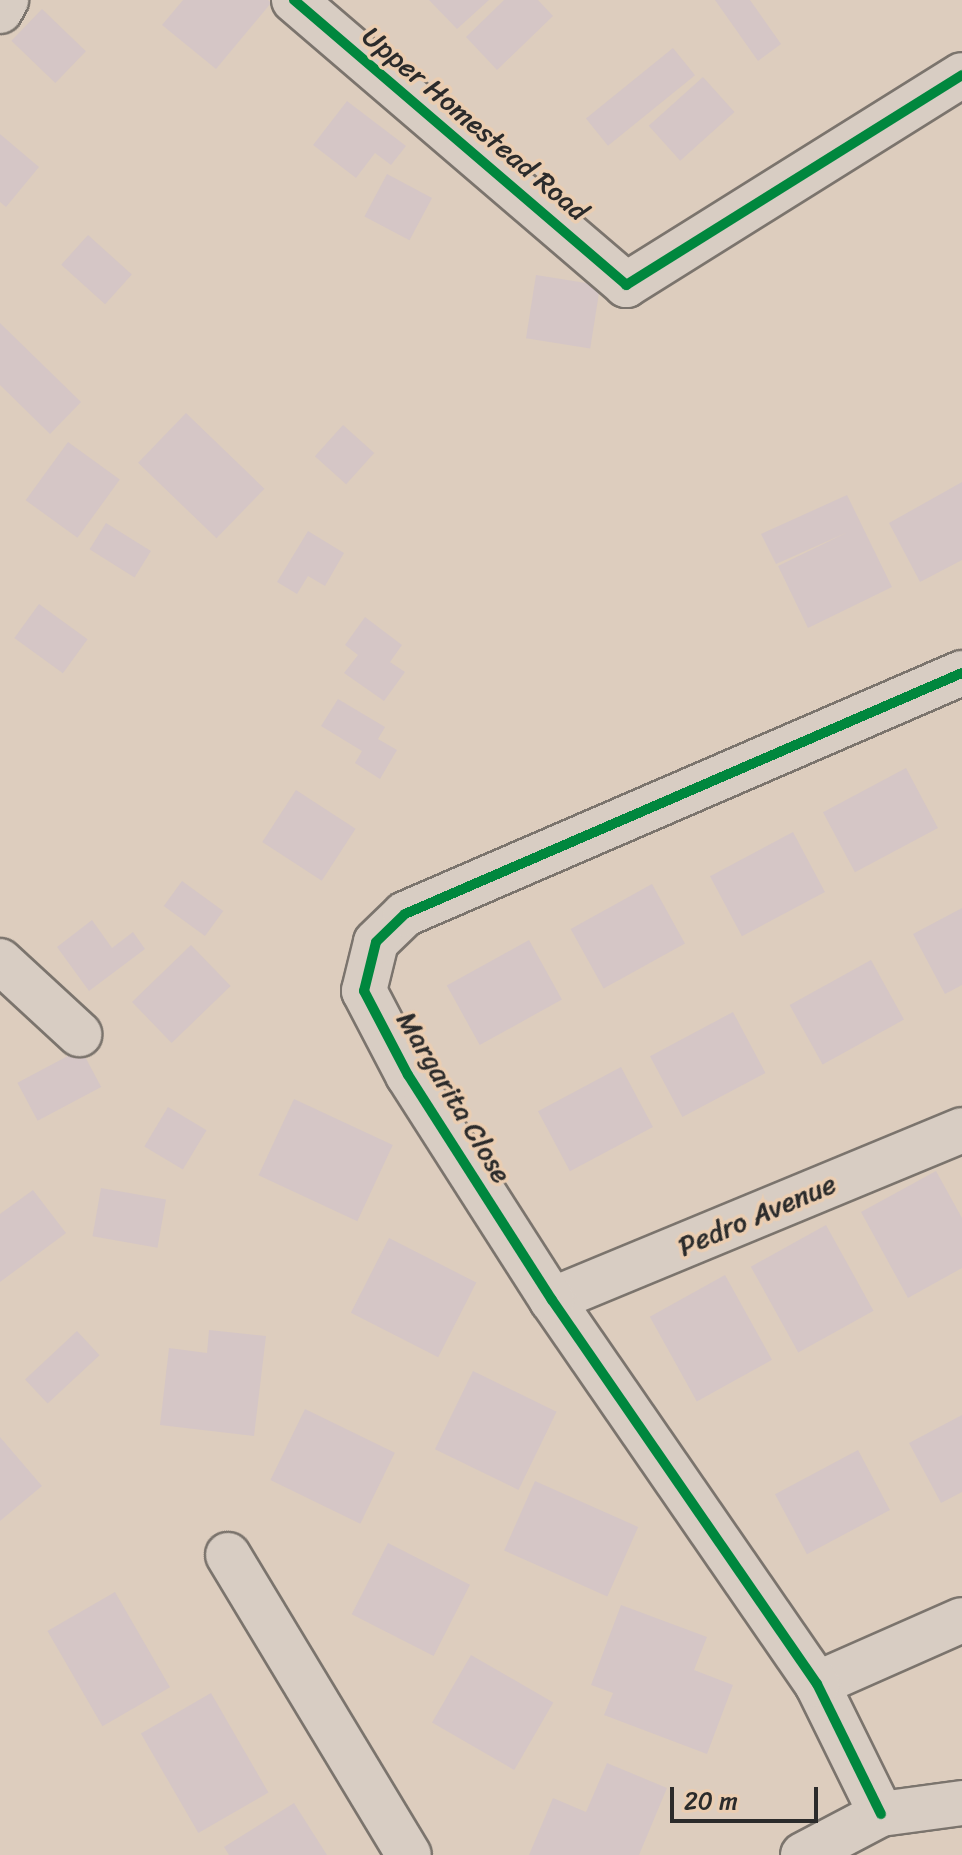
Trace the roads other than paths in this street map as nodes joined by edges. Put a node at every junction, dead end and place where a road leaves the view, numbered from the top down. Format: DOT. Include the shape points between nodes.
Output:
graph roads {
  1 [pos="6,0"];
  2 [pos="302,3"];
  3 [pos="0,11"];
  4 [pos="962,75"];
  5 [pos="962,673"];
  6 [pos="0,961"];
  7 [pos="79,1034"];
  8 [pos="962,1130"];
  9 [pos="552,1300"];
  10 [pos="228,1555"];
  11 [pos="962,1620"];
  12 [pos="817,1684"];
  13 [pos="962,1803"];
  14 [pos="881,1814"];
  15 [pos="409,1855"];
  16 [pos="803,1855"];
  1 -- 3 [label="street"];
  2 -- 4 [label="street, Upper Homestead Road" via="626,285"];
  5 -- 9 [label="street, Margarita Close" via="405,914 376,942 364,991 408,1075"];
  6 -- 7 [label="street"];
  8 -- 9 [label="street, Pedro Avenue"];
  9 -- 12 [label="street, Margarita Close"];
  10 -- 15 [label="street"];
  11 -- 12 [label="street"];
  12 -- 14 [label="street, Margarita Close"];
  13 -- 14 [label="street"];
  14 -- 16 [label="street"];
}
